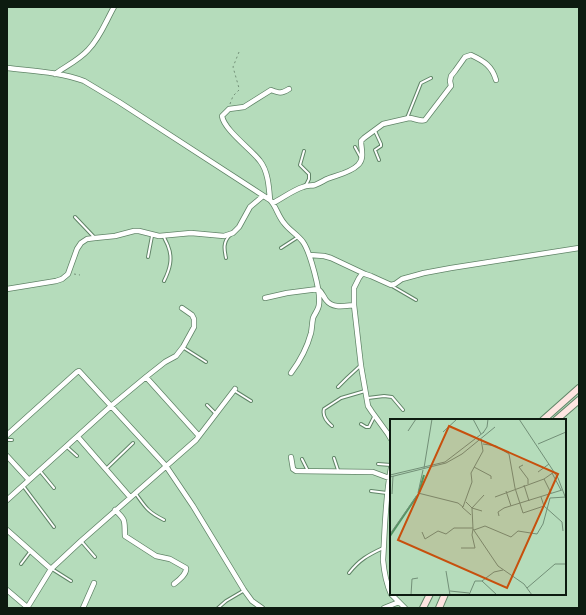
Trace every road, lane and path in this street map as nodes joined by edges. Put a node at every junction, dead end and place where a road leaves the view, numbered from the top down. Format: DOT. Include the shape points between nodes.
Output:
graph roads {
  1 [pos="114,7"];
  2 [pos="239,52"];
  3 [pos="7,68"];
  4 [pos="55,74"];
  5 [pos="431,78"];
  6 [pos="496,80"];
  7 [pos="289,90"];
  8 [pos="229,109"];
  9 [pos="404,120"];
  10 [pos="374,130"];
  11 [pos="355,148"];
  12 [pos="304,151"];
  13 [pos="362,159"];
  14 [pos="379,160"];
  15 [pos="305,186"];
  16 [pos="263,196"];
  17 [pos="271,201"];
  18 [pos="75,217"];
  19 [pos="233,233"];
  20 [pos="152,234"];
  21 [pos="163,236"];
  22 [pos="298,237"];
  23 [pos="95,238"];
  24 [pos="281,248"];
  25 [pos="579,248"];
  26 [pos="310,255"];
  27 [pos="148,257"];
  28 [pos="226,258"];
  29 [pos="365,274"];
  30 [pos="164,281"];
  31 [pos="391,285"];
  32 [pos="7,289"];
  33 [pos="318,289"];
  34 [pos="265,298"];
  35 [pos="416,300"];
  36 [pos="354,305"];
  37 [pos="182,308"];
  38 [pos="183,347"];
  39 [pos="206,362"];
  40 [pos="361,366"];
  41 [pos="291,374"];
  42 [pos="146,377"];
  43 [pos="338,388"];
  44 [pos="579,388"];
  45 [pos="234,390"];
  46 [pos="366,390"];
  47 [pos="367,398"];
  48 [pos="579,400"];
  49 [pos="251,401"];
  50 [pos="207,405"];
  51 [pos="111,406"];
  52 [pos="403,410"];
  53 [pos="216,414"];
  54 [pos="375,416"];
  55 [pos="544,419"];
  56 [pos="557,419"];
  57 [pos="361,424"];
  58 [pos="332,426"];
  59 [pos="7,435"];
  60 [pos="199,436"];
  61 [pos="78,437"];
  62 [pos="390,437"];
  63 [pos="7,440"];
  64 [pos="12,440"];
  65 [pos="133,443"];
  66 [pos="67,447"];
  67 [pos="7,456"];
  68 [pos="77,456"];
  69 [pos="291,457"];
  70 [pos="334,458"];
  71 [pos="302,459"];
  72 [pos="378,464"];
  73 [pos="166,466"];
  74 [pos="390,467"];
  75 [pos="106,469"];
  76 [pos="40,471"];
  77 [pos="308,471"];
  78 [pos="338,472"];
  79 [pos="390,472"];
  80 [pos="389,478"];
  81 [pos="29,480"];
  82 [pos="23,486"];
  83 [pos="54,488"];
  84 [pos="371,491"];
  85 [pos="135,493"];
  86 [pos="389,494"];
  87 [pos="130,497"];
  88 [pos="7,500"];
  89 [pos="115,510"];
  90 [pos="164,520"];
  91 [pos="54,527"];
  92 [pos="7,530"];
  93 [pos="81,541"];
  94 [pos="384,548"];
  95 [pos="31,551"];
  96 [pos="95,557"];
  97 [pos="20,564"];
  98 [pos="52,569"];
  99 [pos="349,573"];
  100 [pos="71,581"];
  101 [pos="94,583"];
  102 [pos="174,584"];
  103 [pos="7,590"];
  104 [pos="244,590"];
  105 [pos="390,592"];
  106 [pos="392,595"];
  107 [pos="429,595"];
  108 [pos="445,595"];
  109 [pos="399,602"];
  110 [pos="391,606"];
  111 [pos="27,607"];
  112 [pos="83,608"];
  113 [pos="218,608"];
  114 [pos="262,608"];
  115 [pos="384,608"];
  116 [pos="405,608"];
  117 [pos="422,608"];
  118 [pos="439,608"];
  1 -- 4 [label="street" via="89,49"];
  2 -- 8 [label="path" via="233,67 240,88 233,96"];
  3 -- 4 [label="street"];
  4 -- 16 [label="street" via="79,79 119,102"];
  5 -- 9 [label="lane" via="422,82"];
  6 -- 9 [label="street" via="489,66 468,55 451,76 451,86 427,118 423,121 412,118"];
  7 -- 8 [label="street" via="278,93 271,90 244,107"];
  8 -- 17 [label="street" via="222,116 223,119 230,130 260,161 268,181"];
  9 -- 10 [label="street" via="382,124"];
  10 -- 13 [label="street" via="361,141"];
  10 -- 14 [label="lane" via="381,144 375,150"];
  11 -- 13 [label="lane"];
  12 -- 15 [label="lane" via="300,164 310,176"];
  13 -- 15 [label="street" via="347,172"];
  15 -- 17 [label="street"];
  16 -- 17 [label="street"];
  16 -- 19 [label="street" via="250,207"];
  17 -- 22 [label="street" via="285,225"];
  18 -- 23 [label="lane"];
  19 -- 21 [label="street" via="224,236 191,233"];
  19 -- 28 [label="lane" via="226,240"];
  20 -- 21 [label="street"];
  20 -- 23 [label="street" via="134,231"];
  20 -- 27 [label="lane"];
  21 -- 30 [label="lane" via="171,257"];
  22 -- 24 [label="lane"];
  22 -- 26 [label="street"];
  23 -- 32 [label="street" via="81,243 68,274 62,278"];
  25 -- 31 [label="street" via="424,273"];
  26 -- 29 [label="street" via="331,258"];
  26 -- 33 [label="street"];
  29 -- 31 [label="street"];
  29 -- 36 [label="street" via="362,274 354,288"];
  31 -- 35 [label="lane"];
  33 -- 34 [label="street"];
  33 -- 36 [label="street" via="332,305"];
  33 -- 41 [label="street" via="319,306 313,317 311,333 300,361"];
  36 -- 40 [label="street"];
  37 -- 38 [label="street" via="192,315 195,322"];
  38 -- 39 [label="lane"];
  38 -- 42 [label="street" via="176,356"];
  40 -- 43 [label="lane"];
  40 -- 46 [label="street"];
  42 -- 51 [label="street"];
  42 -- 60 [label="street"];
  44 -- 55 [label="street"];
  45 -- 49 [label="lane"];
  45 -- 53 [label="street"];
  46 -- 47 [label="street"];
  46 -- 58 [label="lane" via="341,398 324,409 326,421"];
  47 -- 52 [label="lane" via="392,397"];
  47 -- 54 [label="street" via="368,406"];
  48 -- 56 [label="street"];
  50 -- 53 [label="lane"];
  51 -- 59 [label="street" via="78,372"];
  51 -- 61 [label="street"];
  51 -- 73 [label="street"];
  53 -- 60 [label="street"];
  54 -- 57 [label="lane" via="369,427"];
  54 -- 62 [label="street"];
  60 -- 73 [label="street"];
  61 -- 66 [label="street"];
  61 -- 75 [label="street"];
  63 -- 64 [label="lane"];
  65 -- 75 [label="lane"];
  66 -- 68 [label="lane"];
  66 -- 76 [label="street"];
  67 -- 81 [label="street"];
  69 -- 77 [label="street" via="294,470"];
  70 -- 78 [label="lane"];
  71 -- 77 [label="lane"];
  72 -- 74 [label="lane"];
  73 -- 85 [label="street"];
  73 -- 104 [label="street"];
  75 -- 87 [label="street"];
  76 -- 81 [label="street"];
  76 -- 83 [label="lane"];
  77 -- 78 [label="street"];
  78 -- 80 [label="street" via="373,472"];
  79 -- 80 [label="street"];
  80 -- 86 [label="street"];
  81 -- 82 [label="street"];
  82 -- 88 [label="street"];
  82 -- 91 [label="lane"];
  84 -- 86 [label="lane"];
  85 -- 87 [label="street"];
  85 -- 90 [label="lane" via="147,510"];
  86 -- 94 [label="street"];
  87 -- 89 [label="street"];
  89 -- 93 [label="street"];
  89 -- 102 [label="street" via="124,520 125,536 156,556 170,559 186,568 185,574"];
  92 -- 95 [label="street"];
  93 -- 96 [label="lane"];
  93 -- 98 [label="street"];
  94 -- 99 [label="lane" via="366,556"];
  94 -- 105 [label="street" via="384,568"];
  95 -- 97 [label="lane"];
  95 -- 98 [label="street"];
  98 -- 100 [label="lane"];
  98 -- 111 [label="street"];
  101 -- 112 [label="street"];
  103 -- 111 [label="street"];
  104 -- 113 [label="lane"];
  104 -- 114 [label="street" via="252,601"];
  106 -- 109 [label="street"];
  107 -- 117 [label="street"];
  108 -- 118 [label="street"];
  109 -- 110 [label="street"];
  109 -- 116 [label="street"];
  110 -- 115 [label="street"];
}
